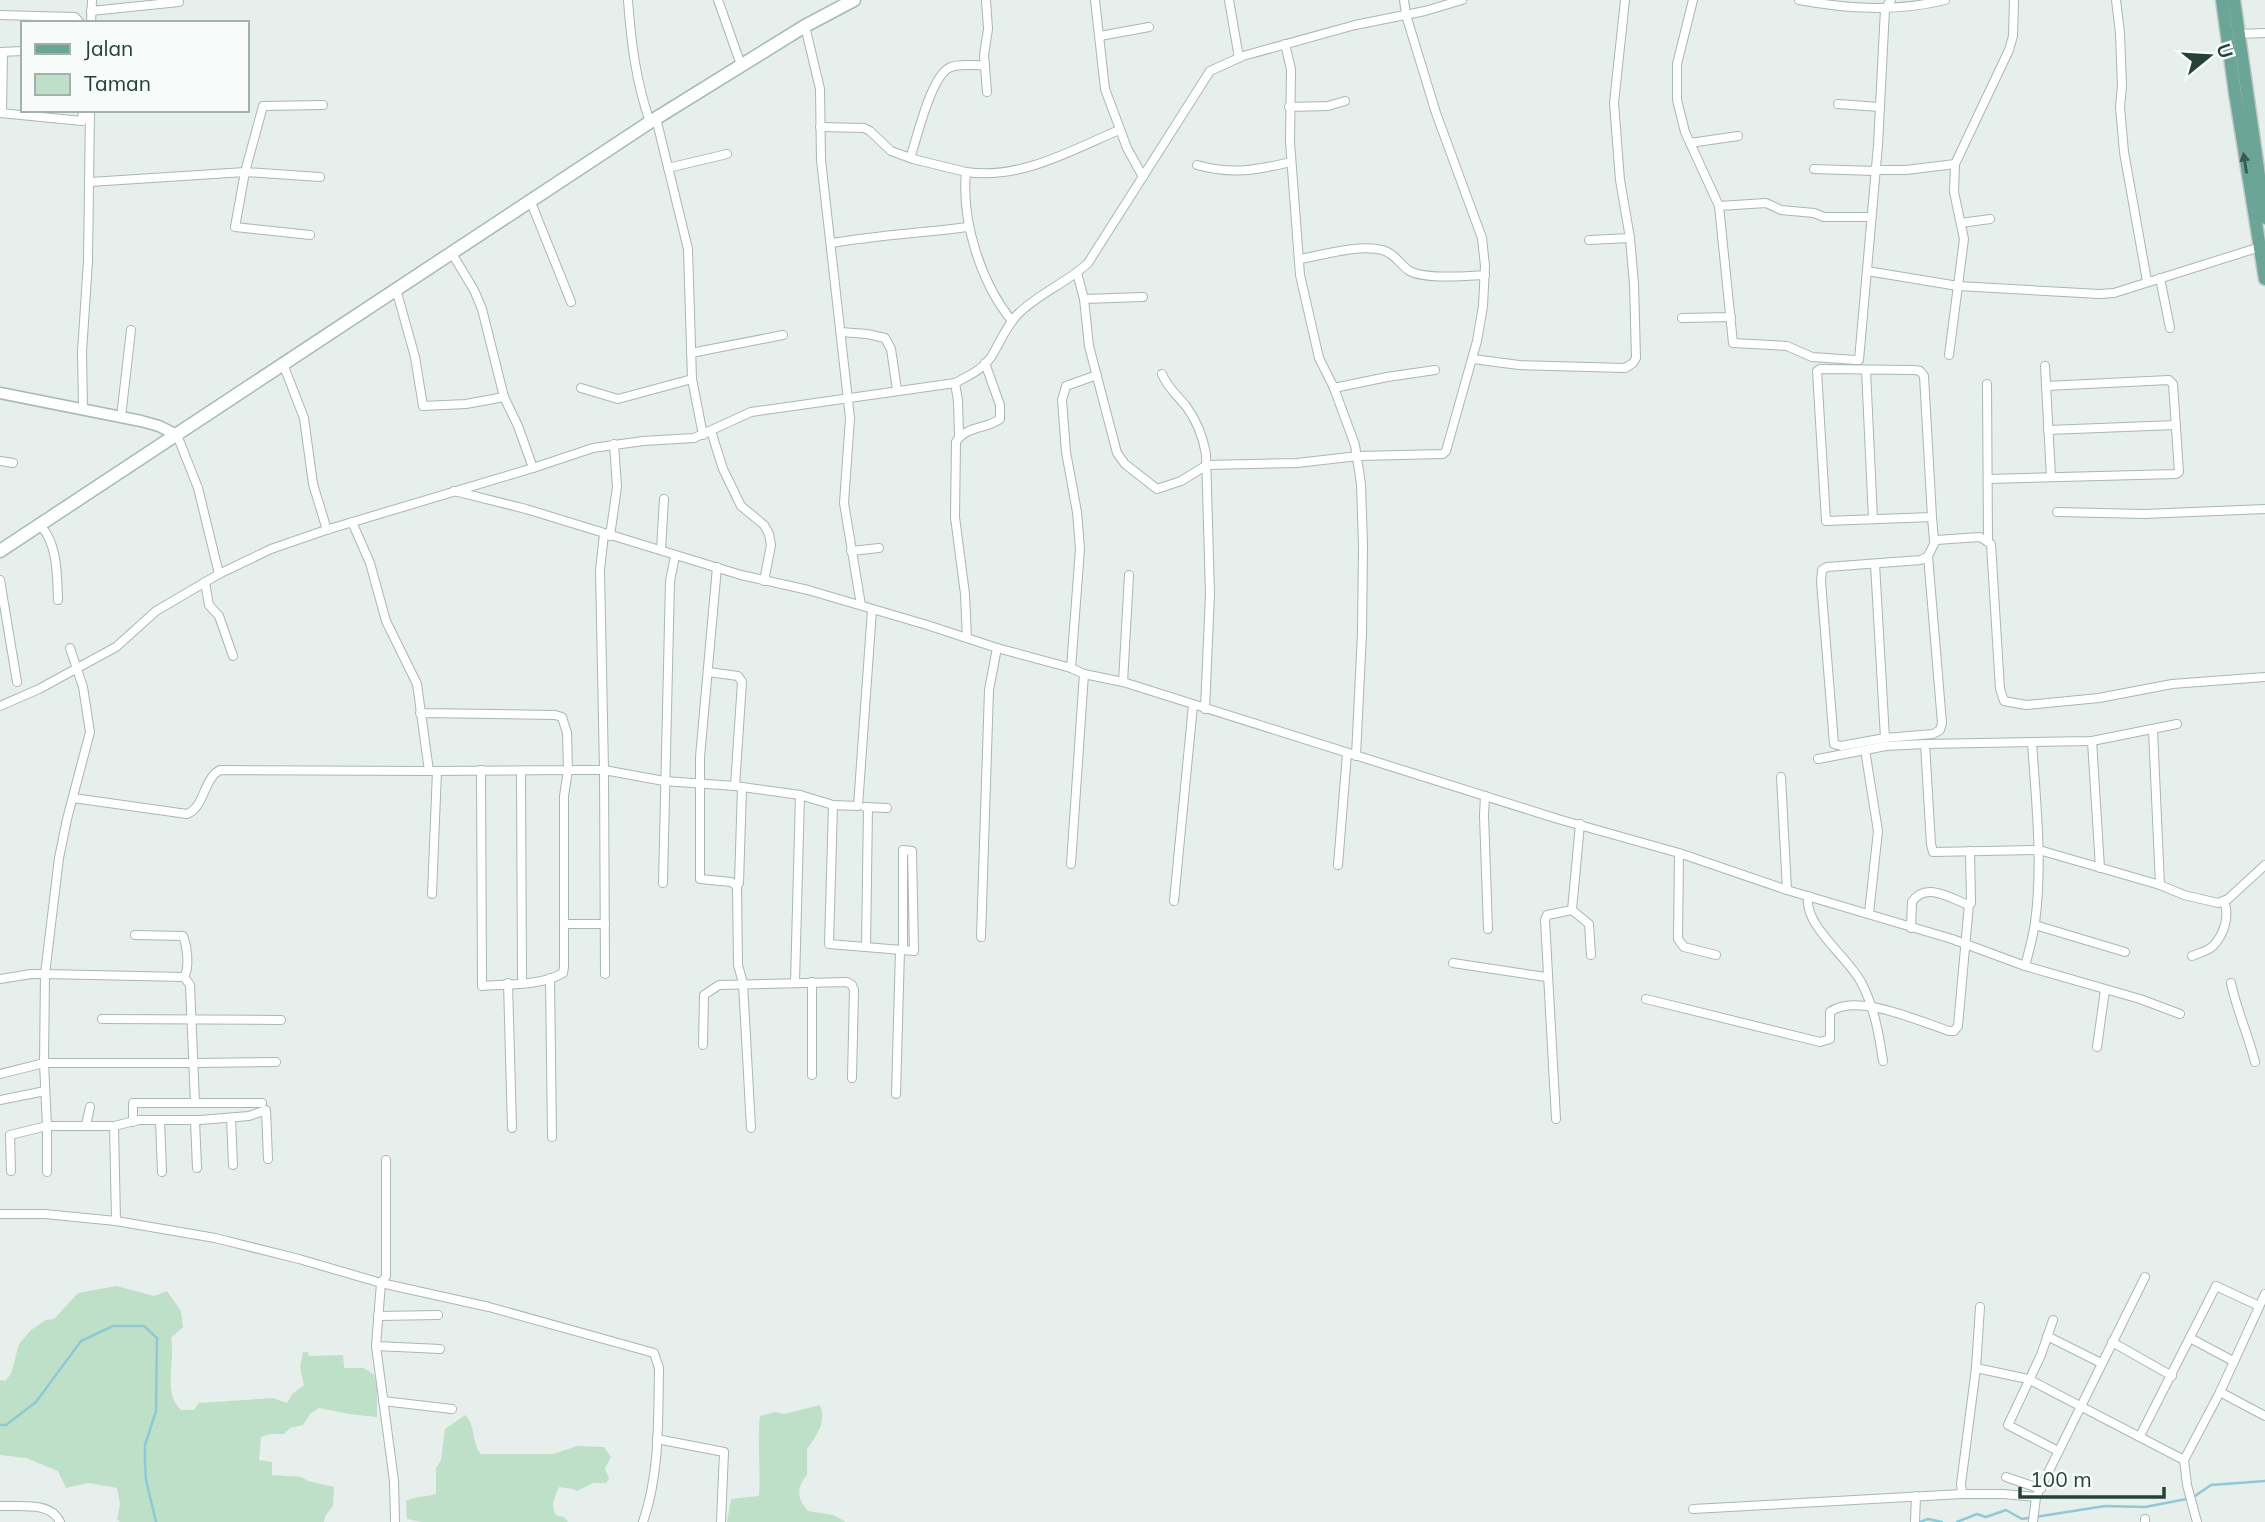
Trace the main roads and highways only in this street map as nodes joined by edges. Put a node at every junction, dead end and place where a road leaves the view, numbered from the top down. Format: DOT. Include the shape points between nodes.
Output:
graph roads {
  1 [pos="854,0"];
  2 [pos="2222,0"];
  3 [pos="2234,0"];
  4 [pos="2233,35"];
  5 [pos="2262,220"];
  6 [pos="2265,279"];
  7 [pos="0,551"];
  1 -- 7 [label="main road" via="653,120"];
  2 -- 4 [label="main road"];
  3 -- 4 [label="main road"];
  4 -- 5 [label="main road"];
  5 -- 6 [label="main road"];
}
